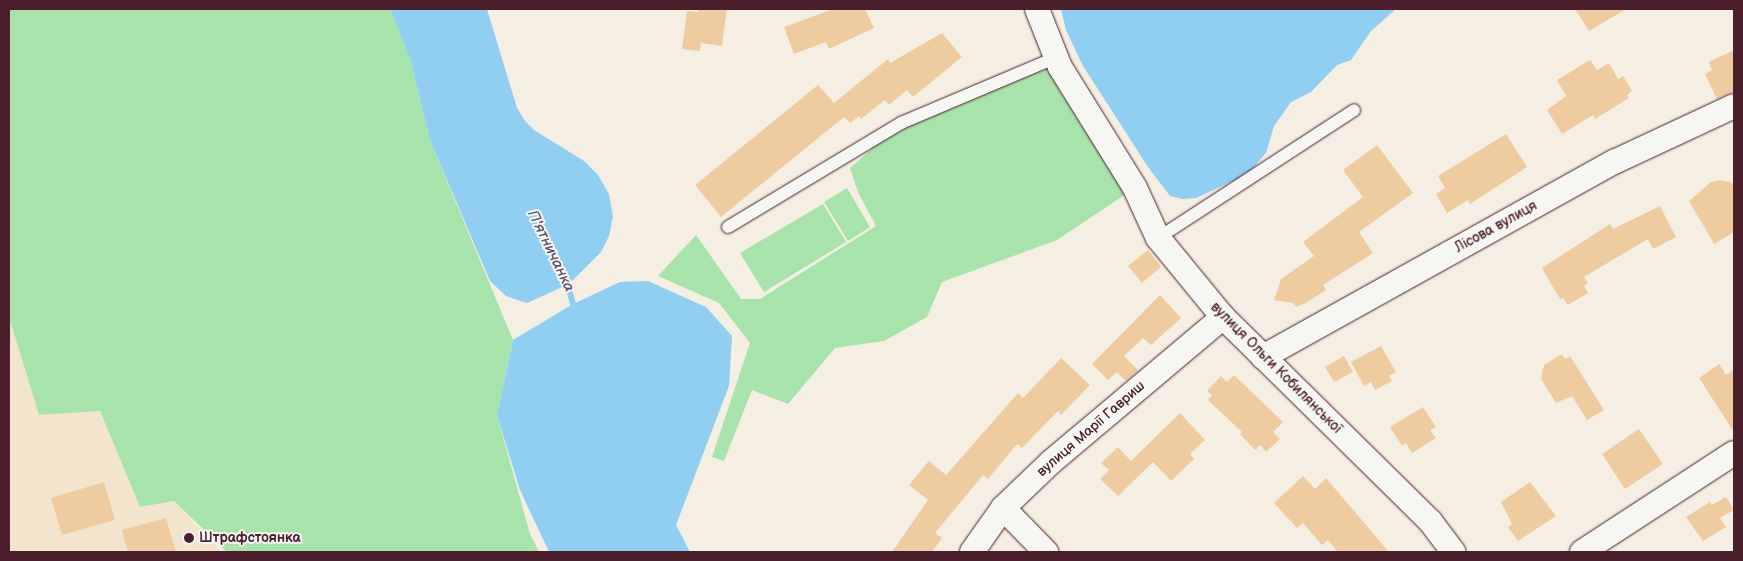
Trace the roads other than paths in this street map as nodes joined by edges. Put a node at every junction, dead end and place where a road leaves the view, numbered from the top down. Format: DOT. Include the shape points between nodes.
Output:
graph roads {
  1 [pos="1037,9"];
  2 [pos="1055,58"];
  3 [pos="1734,106"];
  4 [pos="1354,110"];
  5 [pos="728,227"];
  6 [pos="1158,238"];
  7 [pos="1222,317"];
  8 [pos="1263,357"];
  9 [pos="1734,453"];
  10 [pos="1003,508"];
  11 [pos="972,552"];
  12 [pos="1046,552"];
  13 [pos="1453,552"];
  14 [pos="1582,552"];
  1 -- 2 [label="street, вулиця Ольги Кобилянської"];
  2 -- 5 [label="lane" via="901,123"];
  2 -- 6 [label="street, вулиця Ольги Кобилянської" via="1135,188"];
  3 -- 8 [label="street, Лісова вулиця" via="1614,162"];
  4 -- 6 [label="lane"];
  6 -- 7 [label="street, вулиця Ольги Кобилянської"];
  7 -- 8 [label="street, вулиця Ольги Кобилянської"];
  7 -- 10 [label="street, вулиця Марії Гавриш" via="1051,462"];
  8 -- 13 [label="street, вулиця Ольги Кобилянської" via="1430,521"];
  9 -- 14 [label="street"];
  10 -- 11 [label="street, вулиця Марії Гавриш"];
  10 -- 12 [label="street"];
}
